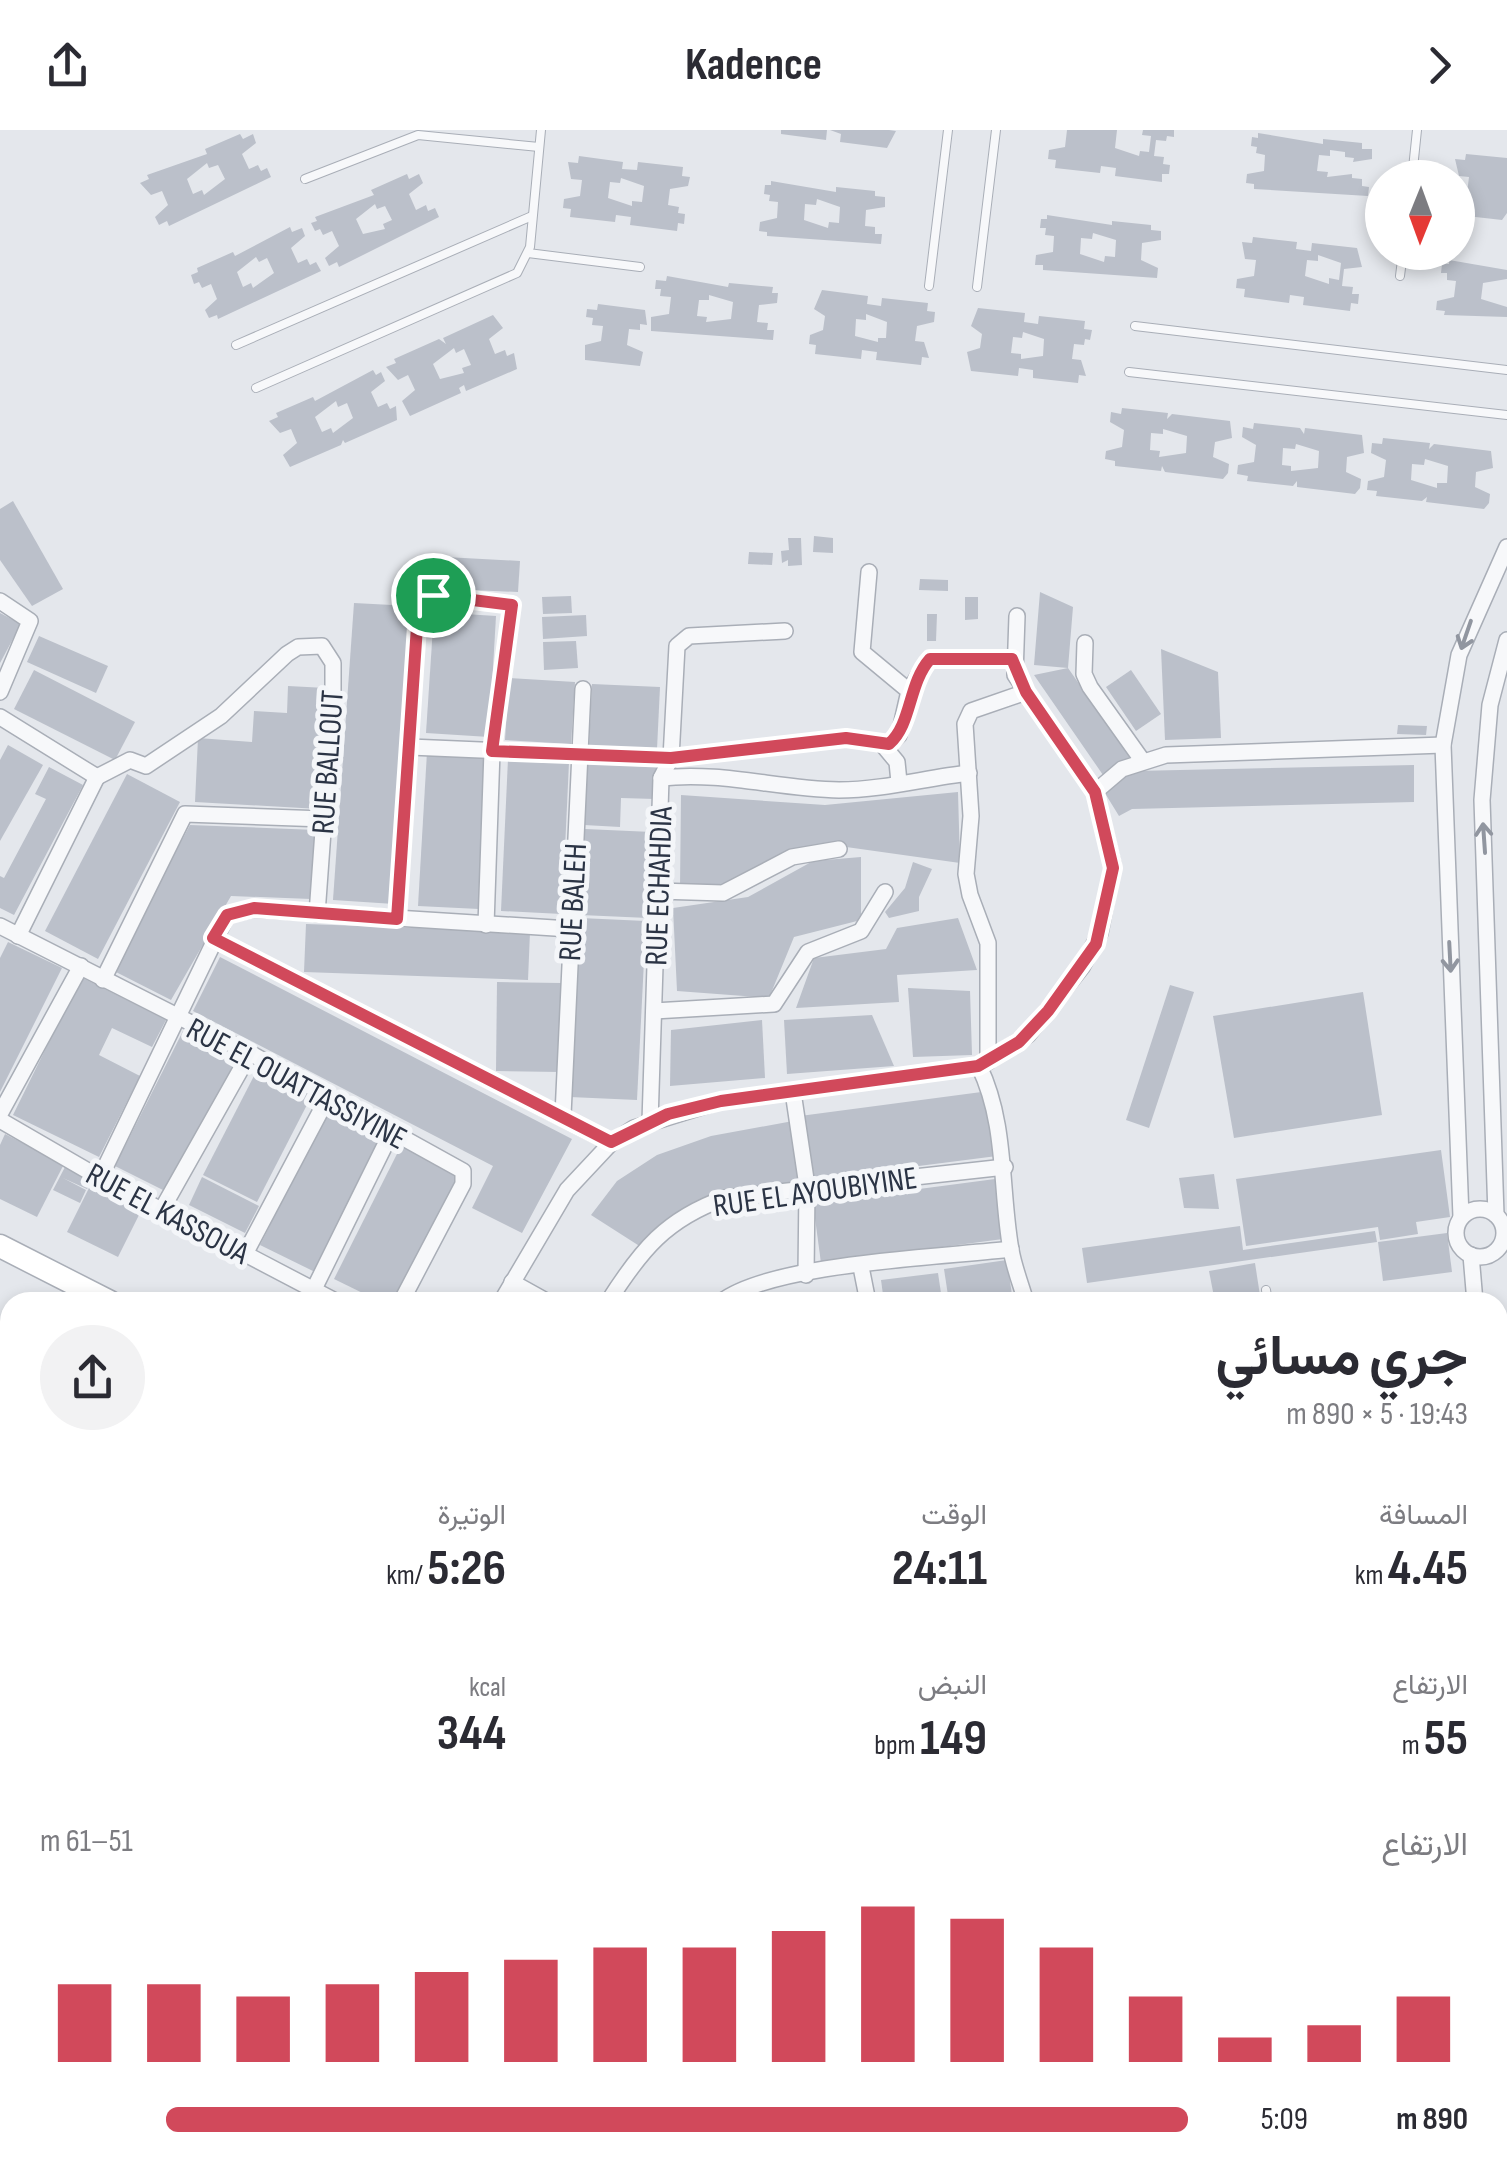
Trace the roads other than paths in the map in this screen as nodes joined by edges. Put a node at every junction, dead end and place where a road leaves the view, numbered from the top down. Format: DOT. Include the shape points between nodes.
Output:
graph roads {
  1 [pos="540,130"];
  2 [pos="948,130"];
  3 [pos="996,130"];
  4 [pos="1417,130"];
  5 [pos="539,146"];
  6 [pos="1414,160"];
  7 [pos="305,179"];
  8 [pos="532,216"];
  9 [pos="528,254"];
  10 [pos="640,267"];
  11 [pos="1401,270"];
  12 [pos="1400,276"];
  13 [pos="929,286"];
  14 [pos="978,288"];
  15 [pos="1135,326"];
  16 [pos="236,346"];
  17 [pos="1507,370"];
  18 [pos="1128,372"];
  19 [pos="256,388"];
  20 [pos="1507,415"];
  21 [pos="1507,547"];
  22 [pos="870,572"];
  23 [pos="0,601"];
  24 [pos="1017,616"];
  25 [pos="785,631"];
  26 [pos="1507,640"];
  27 [pos="1085,643"];
  28 [pos="1012,659"];
  29 [pos="582,689"];
  30 [pos="909,691"];
  31 [pos="0,692"];
  32 [pos="1026,692"];
  33 [pos="0,718"];
  34 [pos="882,744"];
  35 [pos="1443,745"];
  36 [pos="410,747"];
  37 [pos="492,751"];
  38 [pos="579,751"];
  39 [pos="671,758"];
  40 [pos="1142,760"];
  41 [pos="969,774"];
  42 [pos="97,777"];
  43 [pos="661,778"];
  44 [pos="899,782"];
  45 [pos="1095,792"];
  46 [pos="324,819"];
  47 [pos="839,850"];
  48 [pos="659,891"];
  49 [pos="886,892"];
  50 [pos="317,914"];
  51 [pos="397,919"];
  52 [pos="486,925"];
  53 [pos="0,926"];
  54 [pos="570,928"];
  55 [pos="18,936"];
  56 [pos="213,938"];
  57 [pos="81,966"];
  58 [pos="103,980"];
  59 [pos="654,1011"];
  60 [pos="176,1019"];
  61 [pos="250,1053"];
  62 [pos="983,1064"];
  63 [pos="792,1092"];
  64 [pos="327,1099"];
  65 [pos="564,1114"];
  66 [pos="0,1117"];
  67 [pos="650,1122"];
  68 [pos="391,1133"];
  69 [pos="611,1142"];
  70 [pos="1004,1167"];
  71 [pos="1501,1172"];
  72 [pos="100,1178"];
  73 [pos="807,1186"];
  74 [pos="161,1211"];
  75 [pos="1461,1217"];
  76 [pos="1502,1224"];
  77 [pos="0,1246"];
  78 [pos="1011,1249"];
  79 [pos="245,1254"];
  80 [pos="1471,1256"];
  81 [pos="861,1266"];
  82 [pos="806,1275"];
  83 [pos="512,1282"];
  84 [pos="314,1289"];
  85 [pos="90,1292"];
  86 [pos="319,1292"];
  87 [pos="405,1292"];
  88 [pos="506,1292"];
  89 [pos="530,1292"];
  90 [pos="614,1292"];
  91 [pos="755,1292"];
  92 [pos="866,1292"];
  93 [pos="1023,1292"];
  94 [pos="1474,1292"];
  1 -- 5 [label="lane"];
  2 -- 13 [label="lane"];
  3 -- 14 [label="lane"];
  4 -- 6 [label="lane"];
  5 -- 7 [label="lane" via="418,135"];
  5 -- 8 [label="lane"];
  8 -- 9 [label="lane"];
  8 -- 16 [label="lane"];
  9 -- 10 [label="lane"];
  9 -- 19 [label="lane" via="511,278"];
  11 -- 12 [label="lane"];
  15 -- 17 [label="lane"];
  18 -- 20 [label="lane"];
  21 -- 35 [label="street, one-way" via="1459,655"];
  22 -- 30 [label="street" via="862,652"];
  23 -- 31 [label="street" via="30,622"];
  24 -- 28 [label="street"];
  25 -- 39 [label="street, RUE ECHAHDIA" via="682,640"];
  71 -- 26 [label="street, one-way" via="1482,800 1490,705"];
  27 -- 40 [label="street" via="1090,687"];
  28 -- 30 [label="street" via="930,659"];
  28 -- 32 [label="street"];
  29 -- 38 [label="street, RUE BALEH"];
  30 -- 34 [label="street" via="899,735"];
  32 -- 41 [label="street" via="967,714"];
  32 -- 45 [label="street"];
  33 -- 42 [label="street"];
  34 -- 39 [label="street" via="846,738"];
  34 -- 44 [label="street" via="897,762"];
  35 -- 40 [label="street"];
  35 -- 75 [label="street, one-way"];
  36 -- 37 [label="street"];
  36 -- 37 [label="street" via="418,612 433,595 512,605"];
  36 -- 51 [label="street"];
  37 -- 38 [label="street"];
  37 -- 52 [label="street"];
  38 -- 39 [label="street"];
  38 -- 54 [label="street, RUE BALEH"];
  39 -- 43 [label="street, RUE ECHAHDIA"];
  40 -- 45 [label="street"];
  41 -- 44 [label="street"];
  41 -- 62 [label="street" via="966,874 988,942"];
  42 -- 46 [label="street, RUE BALLOUT" via="130,760 146,766 222,716 287,654 322,646 330,653 334,678"];
  42 -- 55 [label="street"];
  43 -- 44 [label="street" via="726,776 841,790"];
  43 -- 48 [label="street, RUE ECHAHDIA"];
  45 -- 62 [label="street" via="1113,868 1096,944 1028,1035"];
  46 -- 50 [label="street, RUE BALLOUT"];
  46 -- 58 [label="street" via="184,814"];
  47 -- 48 [label="street" via="792,857 724,894"];
  48 -- 59 [label="street, RUE ECHAHDIA"];
  49 -- 59 [label="street" via="862,931 808,952 774,1004"];
  50 -- 51 [label="street"];
  50 -- 56 [label="street" via="234,912"];
  51 -- 52 [label="street"];
  52 -- 54 [label="street"];
  53 -- 55 [label="street, RUE EL OUATTASSIYINE"];
  54 -- 65 [label="street, RUE BALEH"];
  55 -- 57 [label="street, RUE EL OUATTASSIYINE"];
  56 -- 60 [label="street"];
  56 -- 65 [label="street" via="400,1038"];
  57 -- 58 [label="street, RUE EL OUATTASSIYINE"];
  57 -- 66 [label="street"];
  58 -- 60 [label="street, RUE EL OUATTASSIYINE"];
  59 -- 67 [label="street, RUE ECHAHDIA"];
  60 -- 61 [label="street, RUE EL OUATTASSIYINE"];
  60 -- 72 [label="street"];
  61 -- 64 [label="street, RUE EL OUATTASSIYINE"];
  61 -- 74 [label="street"];
  62 -- 63 [label="street"];
  62 -- 70 [label="street"];
  63 -- 67 [label="street" via="721,1101"];
  63 -- 73 [label="street"];
  64 -- 68 [label="street, RUE EL OUATTASSIYINE"];
  64 -- 79 [label="street"];
  65 -- 69 [label="street"];
  66 -- 72 [label="street, RUE EL KASSOUA"];
  67 -- 69 [label="street"];
  68 -- 84 [label="street"];
  68 -- 87 [label="street, RUE EL OUATTASSIYINE" via="464,1176"];
  69 -- 83 [label="street" via="562,1197"];
  70 -- 73 [label="street, RUE EL AYOUBIYINE"];
  70 -- 78 [label="street"];
  71 -- 76 [label="street"];
  72 -- 74 [label="street, RUE EL KASSOUA"];
  73 -- 82 [label="street"];
  73 -- 90 [label="street, RUE EL AYOUBIYINE" via="688,1211 632,1263"];
  74 -- 79 [label="street, RUE EL KASSOUA"];
  75 -- 76 [label="street" via="1479,1209"];
  75 -- 80 [label="street" via="1458,1243"];
  76 -- 80 [label="street" via="1498,1249"];
  77 -- 85 [label="street"];
  78 -- 81 [label="street"];
  78 -- 93 [label="street"];
  79 -- 84 [label="street, RUE EL KASSOUA"];
  80 -- 94 [label="street"];
  81 -- 82 [label="street"];
  81 -- 92 [label="street"];
  82 -- 91 [label="street"];
  83 -- 88 [label="street"];
  83 -- 89 [label="street"];
  84 -- 86 [label="street, RUE EL KASSOUA"];
}
